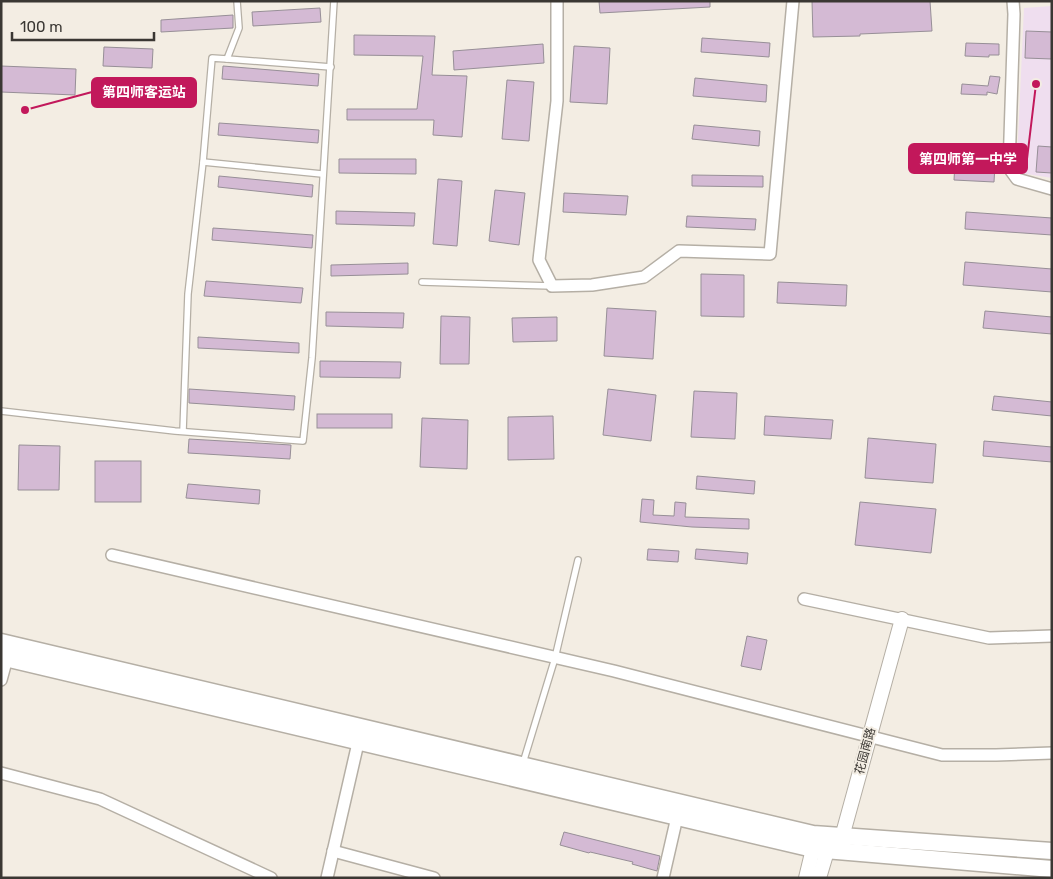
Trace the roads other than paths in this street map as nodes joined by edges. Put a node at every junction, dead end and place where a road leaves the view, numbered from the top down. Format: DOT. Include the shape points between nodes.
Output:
graph roads {
  1 [pos="237,1"];
  2 [pos="334,1"];
  3 [pos="557,1"];
  4 [pos="793,1"];
  5 [pos="1013,1"];
  6 [pos="228,60"];
  7 [pos="331,67"];
  8 [pos="203,162"];
  9 [pos="322,174"];
  10 [pos="1052,189"];
  11 [pos="422,282"];
  12 [pos="552,286"];
  13 [pos="1,411"];
  14 [pos="183,431"];
  15 [pos="112,555"];
  16 [pos="578,560"];
  17 [pos="804,599"];
  18 [pos="902,619"];
  19 [pos="1052,636"];
  20 [pos="1,642"];
  21 [pos="4,658"];
  22 [pos="555,658"];
  23 [pos="1,680"];
  24 [pos="870,735"];
  25 [pos="358,743"];
  26 [pos="1052,754"];
  27 [pos="522,765"];
  28 [pos="1,773"];
  29 [pos="677,817"];
  30 [pos="842,837"];
  31 [pos="818,845"];
  32 [pos="333,851"];
  33 [pos="1052,851"];
  34 [pos="1052,869"];
  35 [pos="271,878"];
  36 [pos="326,878"];
  37 [pos="434,878"];
  38 [pos="663,878"];
  39 [pos="806,878"];
  40 [pos="819,878"];
  1 -- 6 [label="lane" via="239,28"];
  2 -- 7 [label="lane"];
  3 -- 12 [label="street" via="557,101 539,260"];
  4 -- 12 [label="street" via="770,254 679,250 644,277 592,285"];
  5 -- 10 [label="street" via="1008,168 1016,179"];
  6 -- 7 [label="lane"];
  6 -- 8 [label="lane" via="212,58"];
  7 -- 9 [label="lane"];
  8 -- 9 [label="lane"];
  8 -- 14 [label="lane" via="188,294"];
  9 -- 14 [label="lane" via="304,441"];
  11 -- 12 [label="lane"];
  13 -- 14 [label="lane"];
  15 -- 22 [label="street"];
  16 -- 22 [label="lane"];
  17 -- 18 [label="street"];
  18 -- 19 [label="street" via="989,638"];
  18 -- 24 [label="street, 花园南路"];
  20 -- 27 [label="main road"];
  21 -- 23 [label="street"];
  21 -- 25 [label="main road"];
  22 -- 24 [label="street"];
  22 -- 27 [label="lane"];
  24 -- 26 [label="street" via="942,755"];
  24 -- 30 [label="street, 花园南路"];
  25 -- 29 [label="main road"];
  25 -- 32 [label="street"];
  27 -- 31 [label="main road"];
  28 -- 35 [label="street" via="100,798"];
  29 -- 31 [label="main road"];
  29 -- 38 [label="street"];
  30 -- 31 [label="main road"];
  30 -- 33 [label="main road"];
  31 -- 34 [label="main road"];
  31 -- 39 [label="street"];
  31 -- 40 [label="street"];
  32 -- 36 [label="street"];
  32 -- 37 [label="street"];
}
